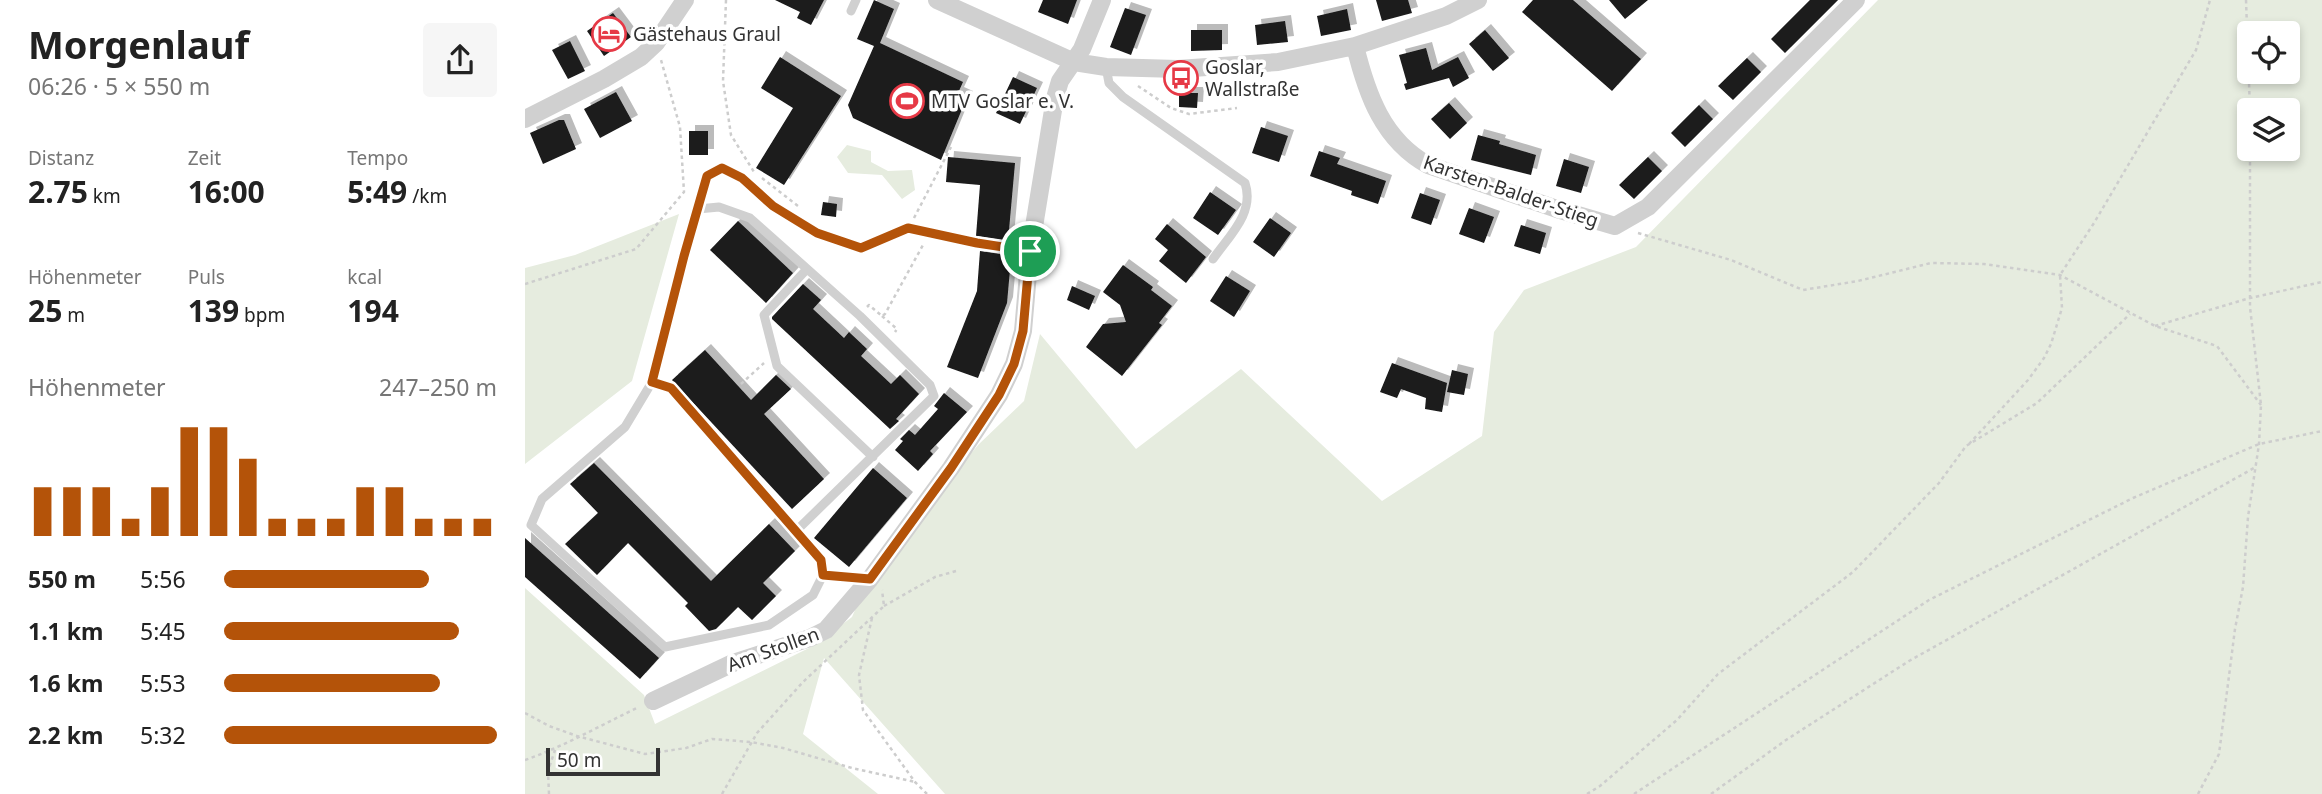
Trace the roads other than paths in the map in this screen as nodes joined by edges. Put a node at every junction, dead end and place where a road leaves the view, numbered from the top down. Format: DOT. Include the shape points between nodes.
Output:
graph roads {
  1 [pos="685,0"];
  2 [pos="856,0"];
  3 [pos="937,0"];
  4 [pos="1102,0"];
  5 [pos="1478,0"];
  6 [pos="1856,0"];
  7 [pos="851,11"];
  8 [pos="1355,46"];
  9 [pos="1074,62"];
  10 [pos="1106,67"];
  11 [pos="525,119"];
  12 [pos="698,209"];
  13 [pos="1030,251"];
  14 [pos="1213,259"];
  15 [pos="807,269"];
  16 [pos="652,382"];
  17 [pos="873,457"];
  18 [pos="796,531"];
  19 [pos="823,575"];
  20 [pos="870,579"];
  21 [pos="653,701"];
  1 -- 11 [label="street" via="641,57"];
  2 -- 7 [label="lane"];
  3 -- 9 [label="street"];
  4 -- 9 [label="street, Am Stollen"];
  5 -- 8 [label="street" via="1446,16"];
  6 -- 8 [label="street, Karsten-Balder-Stieg" via="1648,207 1615,226 1428,165 1413,156 1387,130"];
  8 -- 10 [label="street" via="1278,62 1178,69"];
  9 -- 10 [label="street"];
  9 -- 13 [label="street, Am Stollen" via="1060,81 1055,98"];
  10 -- 14 [label="lane" via="1109,83 1123,97 1245,183 1246,212"];
  12 -- 13 [label="lane" via="707,176 722,168 817,233 861,248 908,228"];
  12 -- 15 [label="lane" via="719,207 750,218"];
  12 -- 16 [label="lane"];
  13 -- 20 [label="street, Am Stollen" via="1023,331 999,395"];
  15 -- 17 [label="lane" via="764,315 777,366"];
  15 -- 17 [label="lane" via="930,385 934,396"];
  16 -- 18 [label="lane" via="671,388"];
  16 -- 19 [label="lane" via="625,427 542,499 531,525 665,647 769,625 813,595"];
  17 -- 18 [label="lane"];
  18 -- 19 [label="lane" via="821,560"];
  19 -- 20 [label="lane"];
  20 -- 21 [label="street, Am Stollen" via="826,630 733,663"];
}
